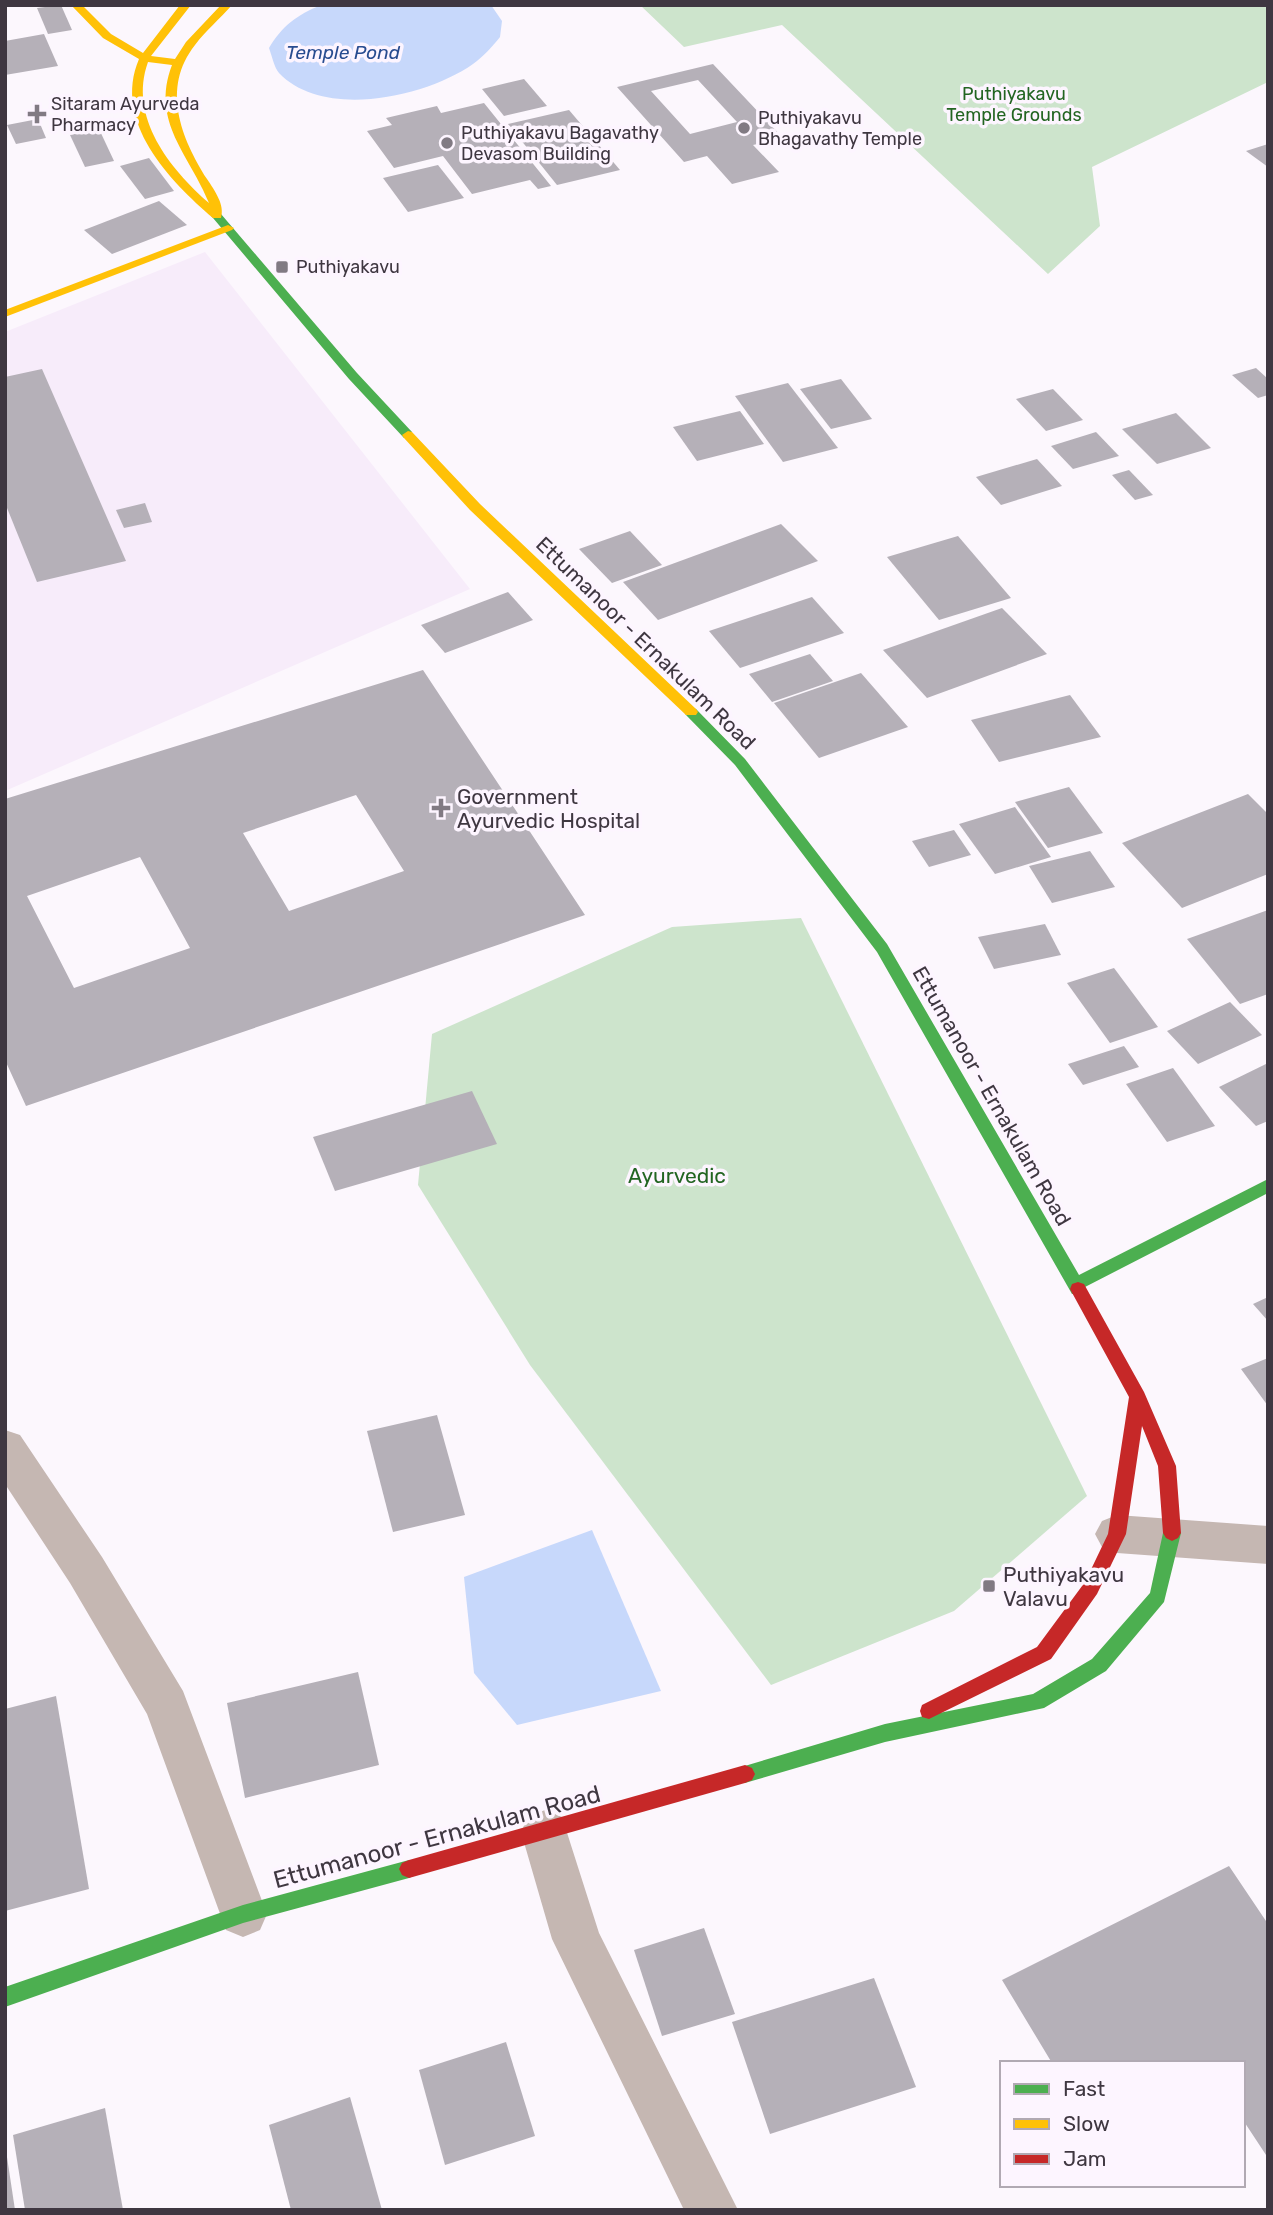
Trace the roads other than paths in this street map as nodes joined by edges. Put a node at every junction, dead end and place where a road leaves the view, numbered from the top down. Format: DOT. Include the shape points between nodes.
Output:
graph roads {
  1 [pos="76,5"];
  2 [pos="186,5"];
  3 [pos="227,5"];
  4 [pos="144,58"];
  5 [pos="177,63"];
  6 [pos="223,222"];
  7 [pos="5,314"];
  8 [pos="1268,1185"];
  9 [pos="1075,1285"];
  10 [pos="1138,1397"];
  11 [pos="5,1448"];
  12 [pos="1117,1534"];
  13 [pos="1173,1540"];
  14 [pos="1268,1545"];
  15 [pos="885,1733"];
  16 [pos="545,1832"];
  17 [pos="243,1914"];
  18 [pos="5,1997"];
  19 [pos="712,2210"];
  1 -- 4 [label="main road" via="107,36"];
  2 -- 4 [label="main road, Ettumanoor - Ernakulam Road"];
  3 -- 5 [label="main road, Ettumanoor - Ernakulam Road" via="203,27"];
  4 -- 5 [label="main road"];
  4 -- 6 [label="main road, Ettumanoor - Ernakulam Road" via="135,97 143,125 190,193"];
  5 -- 6 [label="main road, Ettumanoor - Ernakulam Road" via="168,92 172,113 198,172 217,200"];
  6 -- 7 [label="main road"];
  6 -- 9 [label="main road, Ettumanoor - Ernakulam Road" via="353,376 475,507 740,762 882,948"];
  8 -- 9 [label="main road"];
  9 -- 10 [label="main road, Ettumanoor - Ernakulam Road"];
  10 -- 12 [label="main road, Ettumanoor - Ernakulam Road"];
  10 -- 13 [label="main road, Ettumanoor - Ernakulam Road" via="1167,1466"];
  11 -- 17 [label="street" via="86,1570 167,1706"];
  12 -- 13 [label="street"];
  12 -- 15 [label="main road, Ettumanoor - Ernakulam Road" via="1091,1588 1044,1653"];
  13 -- 14 [label="street"];
  13 -- 15 [label="main road, Ettumanoor - Ernakulam Road" via="1158,1596 1099,1665 1037,1702"];
  15 -- 16 [label="main road, Ettumanoor - Ernakulam Road"];
  16 -- 17 [label="main road, Ettumanoor - Ernakulam Road"];
  16 -- 19 [label="street" via="576,1939"];
  17 -- 18 [label="main road, Ettumanoor - Ernakulam Road"];
}
